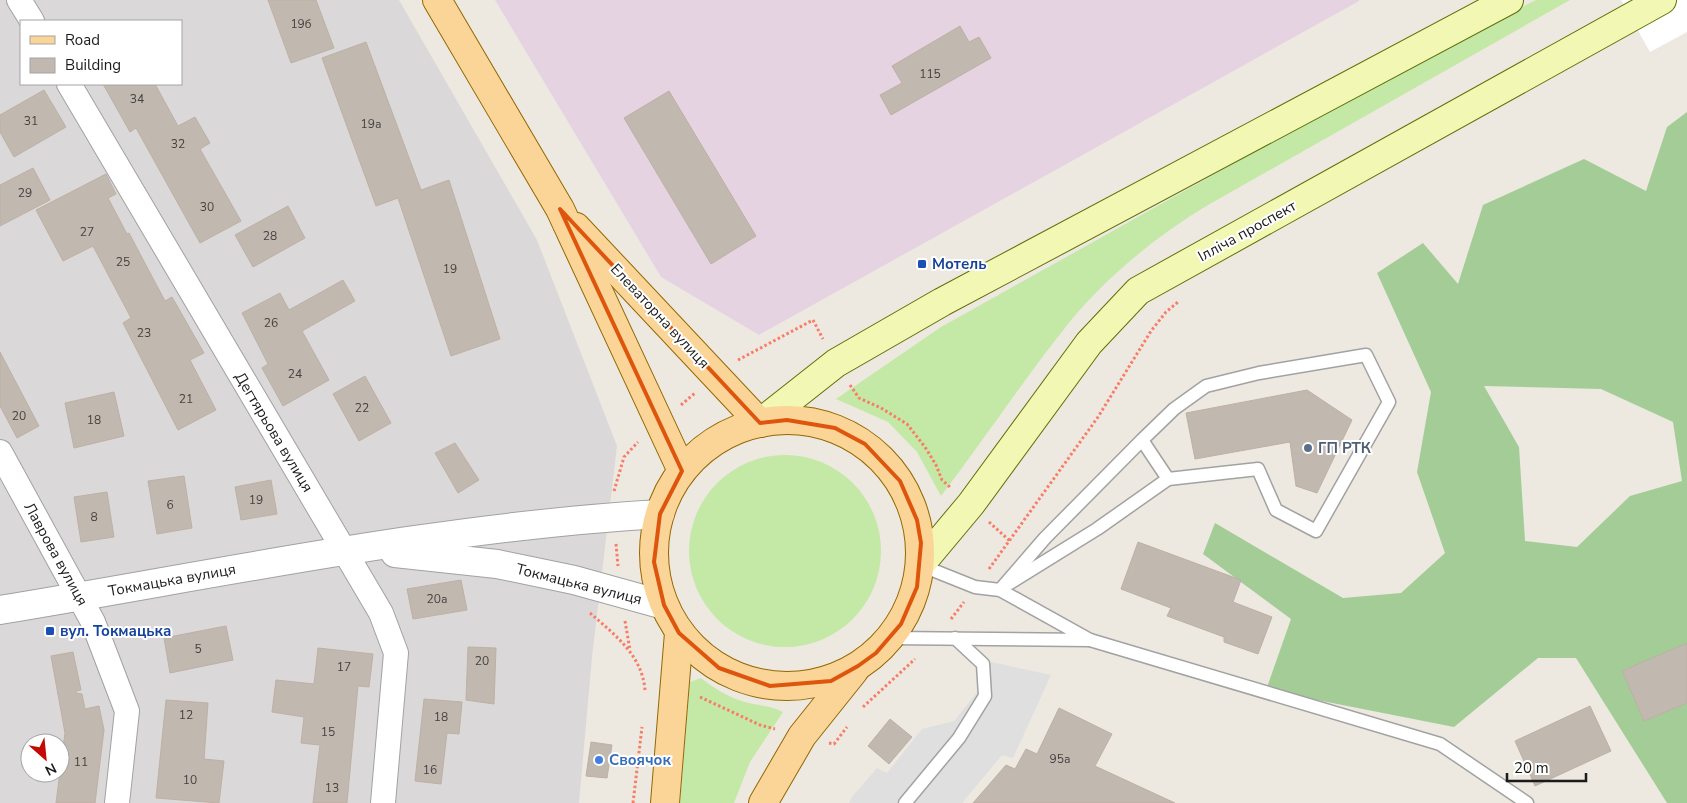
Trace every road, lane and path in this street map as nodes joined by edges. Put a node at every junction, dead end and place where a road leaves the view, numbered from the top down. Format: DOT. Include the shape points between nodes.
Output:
graph roads {
  1 [pos="9,0"];
  2 [pos="19,0"];
  3 [pos="438,0"];
  4 [pos="1510,0"];
  5 [pos="1662,0"];
  6 [pos="0,5"];
  7 [pos="31,20"];
  8 [pos="70,85"];
  9 [pos="560,209"];
  10 [pos="1185,296"];
  11 [pos="760,422"];
  12 [pos="1142,440"];
  13 [pos="0,452"];
  14 [pos="682,471"];
  15 [pos="1168,479"];
  16 [pos="660,514"];
  17 [pos="344,549"];
  18 [pos="920,566"];
  19 [pos="975,587"];
  20 [pos="1000,590"];
  21 [pos="80,597"];
  22 [pos="664,605"];
  23 [pos="0,610"];
  24 [pos="680,633"];
  25 [pos="890,638"];
  26 [pos="938,638"];
  27 [pos="954,638"];
  28 [pos="1090,640"];
  29 [pos="858,666"];
  30 [pos="645,689"];
  31 [pos="674,692"];
  32 [pos="861,708"];
  33 [pos="850,723"];
  34 [pos="802,736"];
  35 [pos="118,803"];
  36 [pos="382,803"];
  37 [pos="665,803"];
  38 [pos="763,803"];
  39 [pos="904,803"];
  40 [pos="1527,803"];
  1 -- 6 [label="street"];
  2 -- 7 [label="street"];
  3 -- 9 [label="main road, Елеваторна вулиця"];
  4 -- 11 [label="main road" via="942,302 836,363"];
  5 -- 18 [label="main road, Ілліча проспект" via="1138,291 1089,343 971,504"];
  8 -- 17 [label="street, Дегтярьова вулиця"];
  9 -- 11 [label="main road, Елеваторна вулиця"];
  9 -- 14 [label="main road, Елеваторна вулиця"];
  10 -- 19 [label="path" via="1151,331 1098,417 1044,490 1011,542"];
  11 -- 14 [label="main road" via="718,440 699,453"];
  11 -- 18 [label="main road" via="787,420 835,428 865,444 884,461 900,481 912,507 921,543"];
  12 -- 15 [label="lane"];
  12 -- 15 [label="lane" via="1174,409 1206,386 1366,354 1389,402 1316,531 1276,510 1258,469"];
  12 -- 20 [label="lane" via="1045,538"];
  13 -- 21 [label="street, Лаврова вулиця"];
  14 -- 16 [label="main road"];
  15 -- 20 [label="lane" via="1097,530"];
  16 -- 17 [label="street, Токмацька вулиця" via="511,526"];
  16 -- 22 [label="main road" via="654,562"];
  17 -- 21 [label="street, Токмацька вулиця"];
  17 -- 22 [label="street, Токмацька вулиця" via="497,564 574,580"];
  17 -- 36 [label="street, Дегтярьова вулиця" via="381,613 396,653"];
  18 -- 19 [label="lane"];
  18 -- 25 [label="main road" via="912,602"];
  19 -- 20 [label="lane"];
  19 -- 26 [label="path"];
  20 -- 28 [label="lane"];
  21 -- 23 [label="street, Токмацька вулиця"];
  21 -- 35 [label="street, Лаврова вулиця" via="127,711"];
  22 -- 24 [label="main road"];
  24 -- 29 [label="main road" via="692,648 720,668 770,686 830,681"];
  24 -- 31 [label="main road"];
  25 -- 26 [label="lane"];
  25 -- 29 [label="main road"];
  26 -- 27 [label="lane"];
  26 -- 32 [label="path"];
  27 -- 28 [label="lane"];
  27 -- 39 [label="lane" via="983,664 984,696 959,738"];
  28 -- 40 [label="lane" via="1440,744"];
  29 -- 34 [label="main road"];
  30 -- 31 [label="path"];
  31 -- 34 [label="path" via="694,694 760,725"];
  31 -- 37 [label="main road"];
  33 -- 34 [label="path" via="834,744"];
  34 -- 38 [label="main road"];
}
